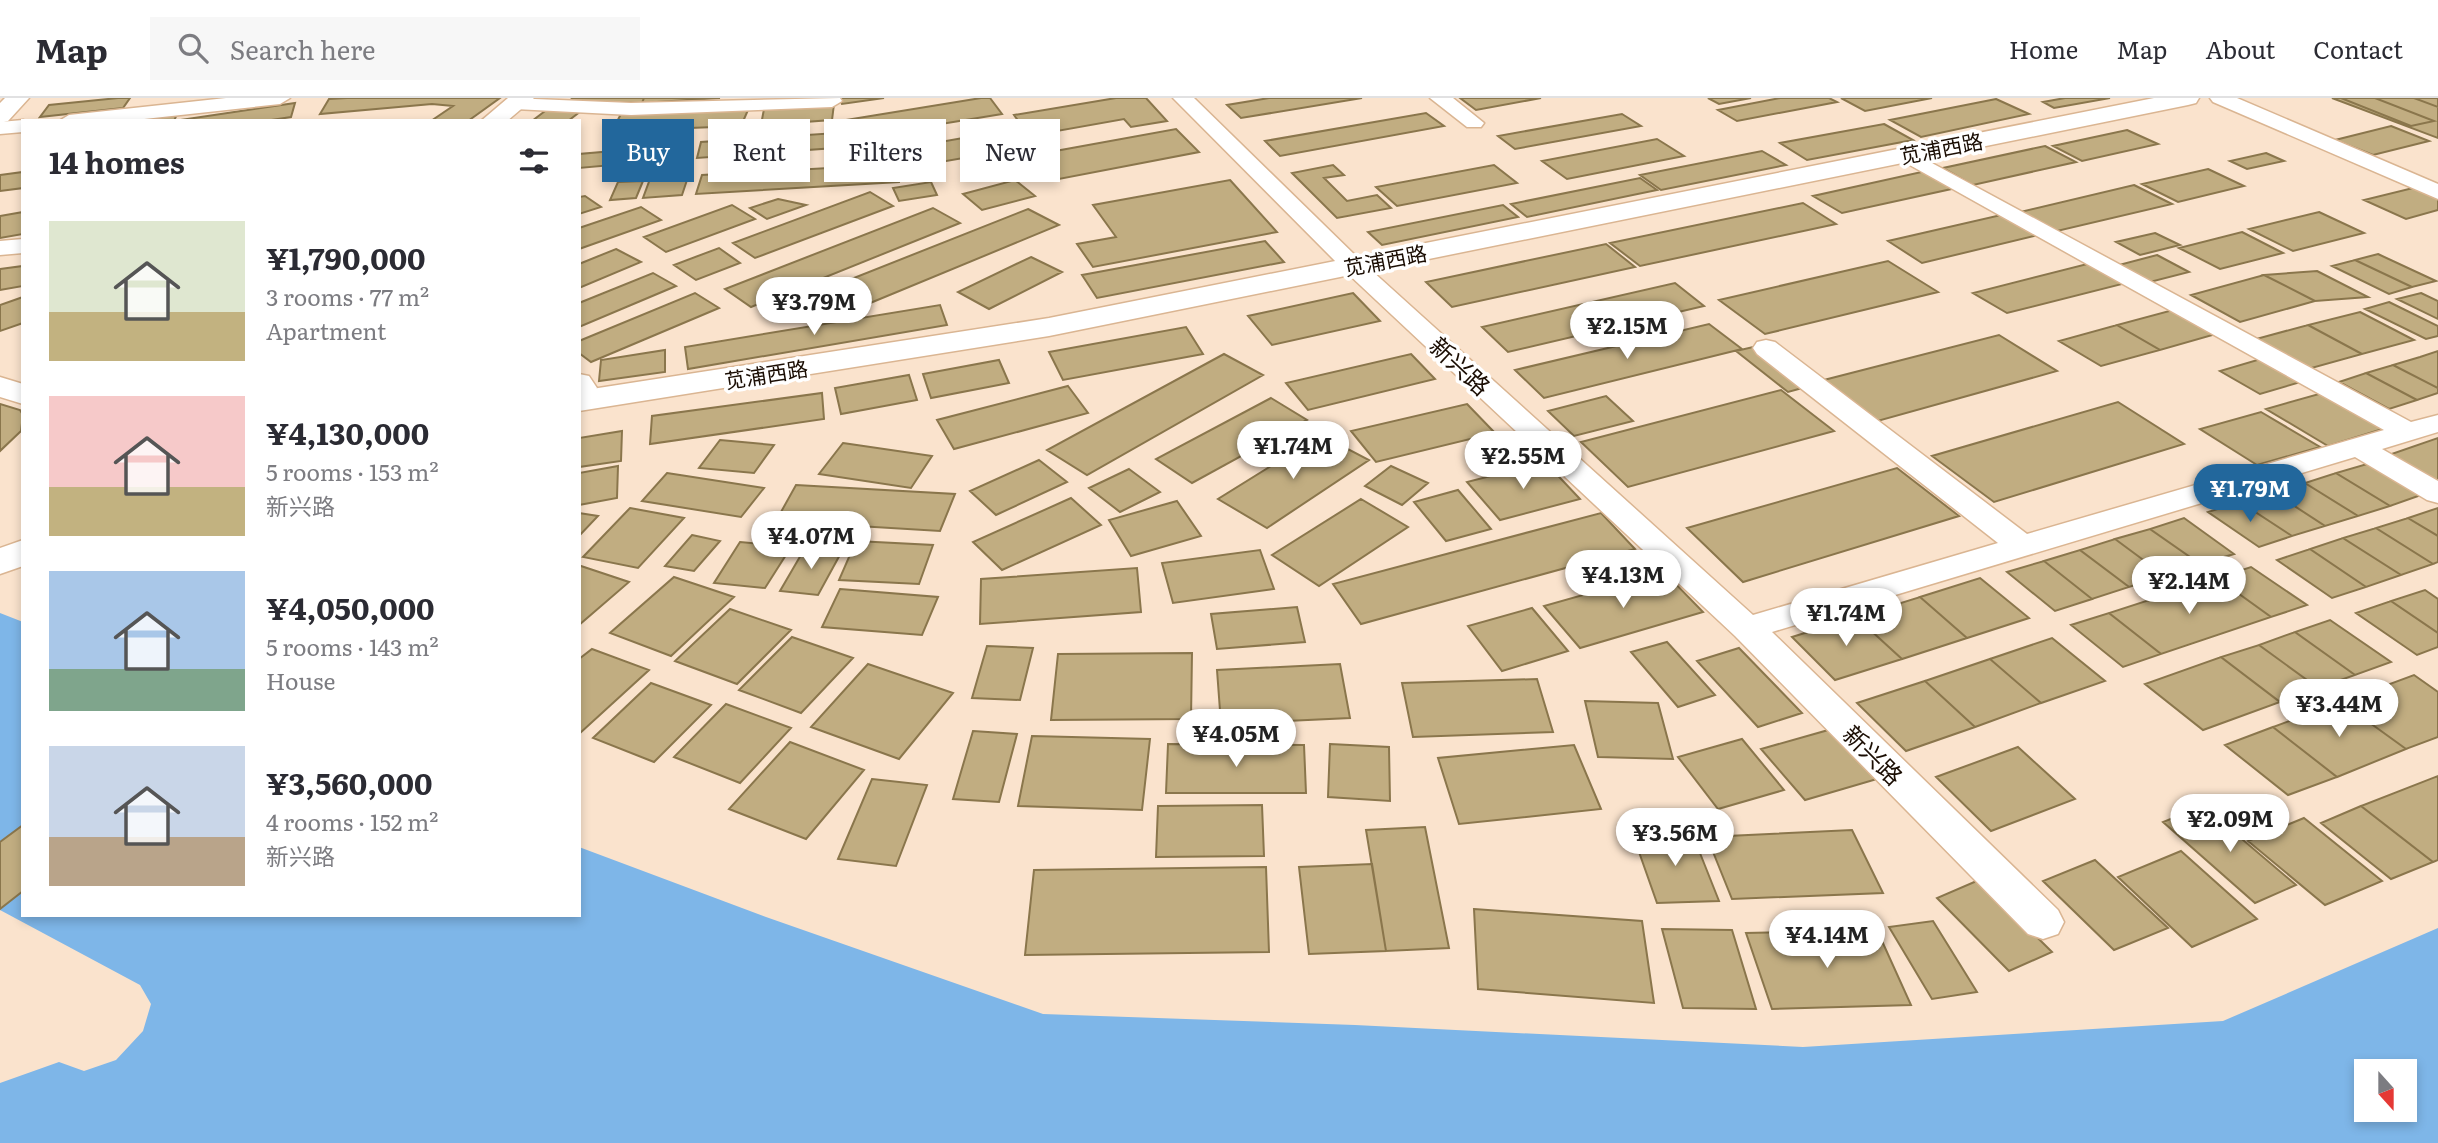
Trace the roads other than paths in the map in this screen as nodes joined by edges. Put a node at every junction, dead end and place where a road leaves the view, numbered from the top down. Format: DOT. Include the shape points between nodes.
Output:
graph roads {
  1 [pos="18,98"];
  2 [pos="280,98"];
  3 [pos="1184,98"];
  4 [pos="1440,98"];
  5 [pos="2144,98"];
  6 [pos="2188,98"];
  7 [pos="2220,98"];
  8 [pos="519,100"];
  9 [pos="832,102"];
  10 [pos="0,116"];
  11 [pos="87,119"];
  12 [pos="495,119"];
  13 [pos="1474,123"];
  14 [pos="21,126"];
  15 [pos="0,128"];
  16 [pos="1906,155"];
  17 [pos="2438,192"];
  18 [pos="21,246"];
  19 [pos="0,248"];
  20 [pos="1349,262"];
  21 [pos="1766,348"];
  22 [pos="0,386"];
  23 [pos="581,390"];
  24 [pos="21,394"];
  25 [pos="2424,428"];
  26 [pos="2360,449"];
  27 [pos="2438,494"];
  28 [pos="2021,545"];
  29 [pos="1746,628"];
  30 [pos="2043,922"];
  1 -- 10 [label="street"];
  2 -- 11 [label="street"];
  3 -- 20 [label="street, 新兴路"];
  4 -- 13 [label="street"];
  5 -- 20 [label="street, 苋浦西路"];
  6 -- 16 [label="street, 苋浦西路"];
  7 -- 17 [label="street"];
  8 -- 9 [label="street" via="631,109"];
  8 -- 12 [label="street"];
  14 -- 15 [label="street"];
  16 -- 20 [label="street, 苋浦西路"];
  16 -- 25 [label="street"];
  18 -- 19 [label="street"];
  20 -- 23 [label="street, 苋浦西路" via="1049,327"];
  20 -- 29 [label="street, 新兴路"];
  21 -- 28 [label="street"];
  22 -- 24 [label="street"];
  25 -- 26 [label="street"];
  26 -- 27 [label="street"];
  26 -- 28 [label="street"];
  28 -- 29 [label="street"];
  29 -- 30 [label="street, 新兴路"];
}
